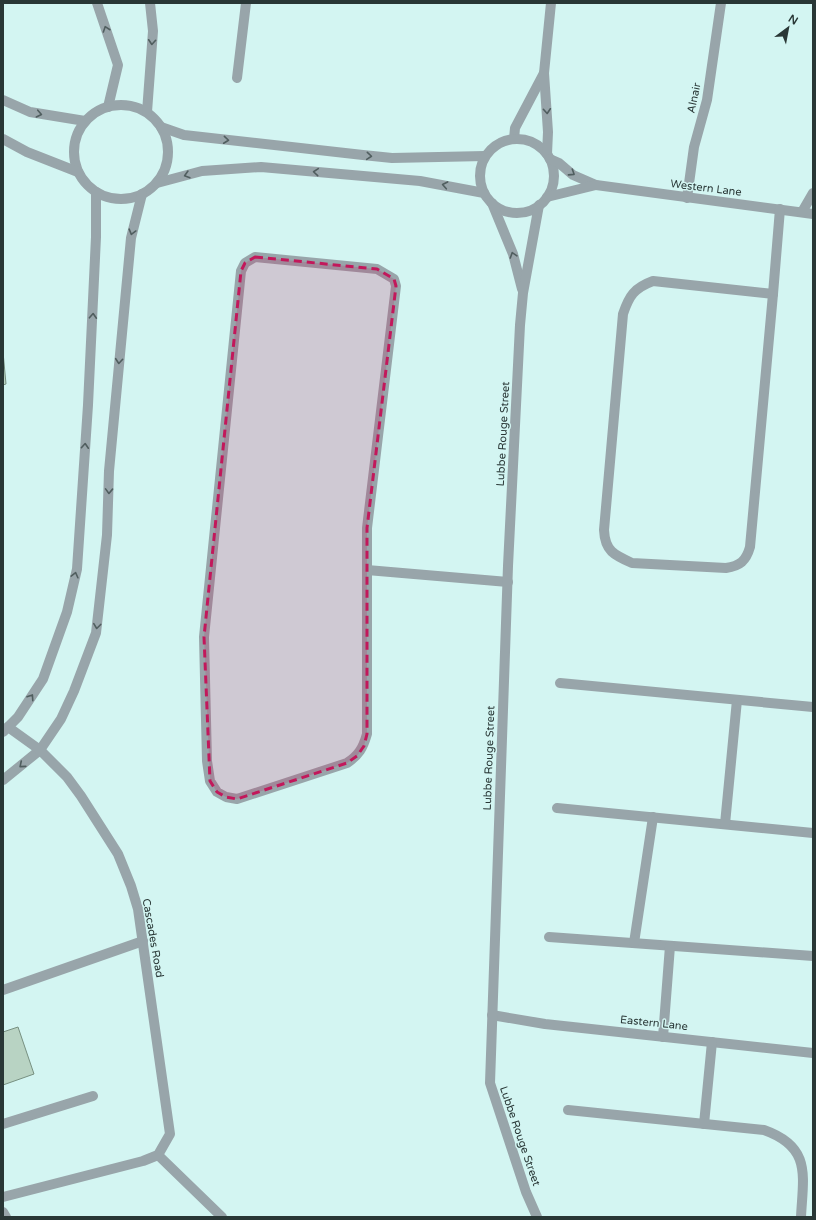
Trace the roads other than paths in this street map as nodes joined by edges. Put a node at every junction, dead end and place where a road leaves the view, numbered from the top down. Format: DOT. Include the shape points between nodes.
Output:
graph roads {
  1 [pos="97,3"];
  2 [pos="150,3"];
  3 [pos="246,3"];
  4 [pos="552,3"];
  5 [pos="721,3"];
  6 [pos="544,72"];
  7 [pos="237,78"];
  8 [pos="3,100"];
  9 [pos="108,107"];
  10 [pos="147,112"];
  11 [pos="86,121"];
  12 [pos="161,127"];
  13 [pos="3,139"];
  14 [pos="514,139"];
  15 [pos="485,156"];
  16 [pos="548,156"];
  17 [pos="78,172"];
  18 [pos="157,183"];
  19 [pos="596,185"];
  20 [pos="96,192"];
  21 [pos="484,192"];
  22 [pos="813,193"];
  23 [pos="142,194"];
  24 [pos="547,197"];
  25 [pos="687,198"];
  26 [pos="492,203"];
  27 [pos="540,205"];
  28 [pos="780,209"];
  29 [pos="802,212"];
  30 [pos="813,214"];
  31 [pos="523,292"];
  32 [pos="773,294"];
  33 [pos="366,570"];
  34 [pos="508,582"];
  35 [pos="560,683"];
  36 [pos="737,700"];
  37 [pos="813,707"];
  38 [pos="5,730"];
  39 [pos="40,750"];
  40 [pos="3,780"];
  41 [pos="557,808"];
  42 [pos="653,817"];
  43 [pos="725,824"];
  44 [pos="813,832"];
  45 [pos="549,936"];
  46 [pos="142,942"];
  47 [pos="634,943"];
  48 [pos="670,946"];
  49 [pos="813,956"];
  50 [pos="3,990"];
  51 [pos="492,1016"];
  52 [pos="663,1037"];
  53 [pos="712,1042"];
  54 [pos="813,1053"];
  55 [pos="93,1096"];
  56 [pos="568,1110"];
  57 [pos="3,1124"];
  58 [pos="704,1124"];
  59 [pos="158,1154"];
  60 [pos="3,1197"];
  61 [pos="3,1212"];
  62 [pos="6,1217"];
  63 [pos="222,1217"];
  64 [pos="537,1217"];
  65 [pos="801,1217"];
  9 -- 1 [label="street, one-way" via="118,65"];
  2 -- 10 [label="street, one-way" via="153,31"];
  3 -- 7 [label="street"];
  4 -- 6 [label="street"];
  5 -- 25 [label="street, Alnair" via="707,100 694,147"];
  6 -- 14 [label="street" via="515,128"];
  6 -- 16 [label="street, one-way"];
  8 -- 11 [label="street, one-way" via="30,112"];
  9 -- 10 [label="street" via="121,105"];
  9 -- 11 [label="street" via="96,112"];
  10 -- 12 [label="street"];
  11 -- 17 [label="street" via="78,132 75,145 74,158"];
  12 -- 15 [label="street, one-way" via="184,135 392,158"];
  12 -- 18 [label="street" via="168,146 168,159"];
  13 -- 17 [label="street" via="27,152"];
  14 -- 15 [label="street" via="494,146"];
  14 -- 16 [label="street" via="531,142 542,148"];
  15 -- 21 [label="street" via="480,168"];
  16 -- 19 [label="street, Western Lane, one-way" via="573,175"];
  16 -- 24 [label="street" via="554,171 553,184"];
  17 -- 20 [label="street"];
  21 -- 18 [label="street, one-way" via="420,181 261,167 202,171"];
  18 -- 23 [label="street"];
  19 -- 24 [label="street, Western Lane"];
  19 -- 25 [label="street, Western Lane"];
  20 -- 23 [label="street" via="108,198 121,200"];
  38 -- 20 [label="street, one-way" via="30,698 48,668 67,612 77,569 89,390"];
  21 -- 26 [label="street"];
  22 -- 29 [label="street"];
  23 -- 39 [label="street, one-way" via="131,238 109,471 107,535 96,633 74,692 61,719"];
  24 -- 27 [label="street"];
  25 -- 28 [label="street, Western Lane"];
  26 -- 27 [label="street" via="502,210 515,213 528,211"];
  31 -- 26 [label="street, Lubbe Rouge Street, one-way" via="513,254"];
  27 -- 31 [label="street, Lubbe Rouge Street"];
  28 -- 29 [label="street, Western Lane"];
  28 -- 32 [label="street"];
  29 -- 30 [label="street, Western Lane"];
  31 -- 34 [label="street, Lubbe Rouge Street"];
  32 -- 32 [label="street" via="748,556 735,567 726,568 632,563 620,558 609,550 604,542 604,530 623,314 628,300 639,286 653,281"];
  33 -- 33 [label="street" via="367,528 396,286 394,278 377,269 256,257 245,263 241,271 204,637 207,761 210,781 217,792 237,799 347,763 357,756 364,746 367,734"];
  33 -- 34 [label="street"];
  34 -- 51 [label="street, Lubbe Rouge Street"];
  35 -- 36 [label="street"];
  36 -- 37 [label="street"];
  36 -- 43 [label="street"];
  38 -- 39 [label="street, Cascades Road"];
  39 -- 40 [label="street, one-way"];
  39 -- 46 [label="street, Cascades Road" via="67,777 118,854 136,904"];
  41 -- 42 [label="street"];
  42 -- 43 [label="street"];
  42 -- 47 [label="street"];
  43 -- 44 [label="street"];
  45 -- 47 [label="street"];
  46 -- 50 [label="street"];
  46 -- 59 [label="street, Cascades Road" via="170,1134"];
  47 -- 48 [label="street"];
  48 -- 49 [label="street"];
  48 -- 52 [label="street"];
  51 -- 52 [label="street, Eastern Lane"];
  51 -- 64 [label="street, Lubbe Rouge Street" via="490,1083 526,1192"];
  52 -- 53 [label="street, Eastern Lane"];
  53 -- 54 [label="street, Eastern Lane"];
  53 -- 58 [label="street"];
  55 -- 57 [label="street"];
  56 -- 58 [label="street"];
  58 -- 65 [label="street" via="764,1130 779,1135 791,1144 803,1165"];
  59 -- 60 [label="street" via="143,1161"];
  59 -- 63 [label="street"];
  61 -- 62 [label="street"];
}
